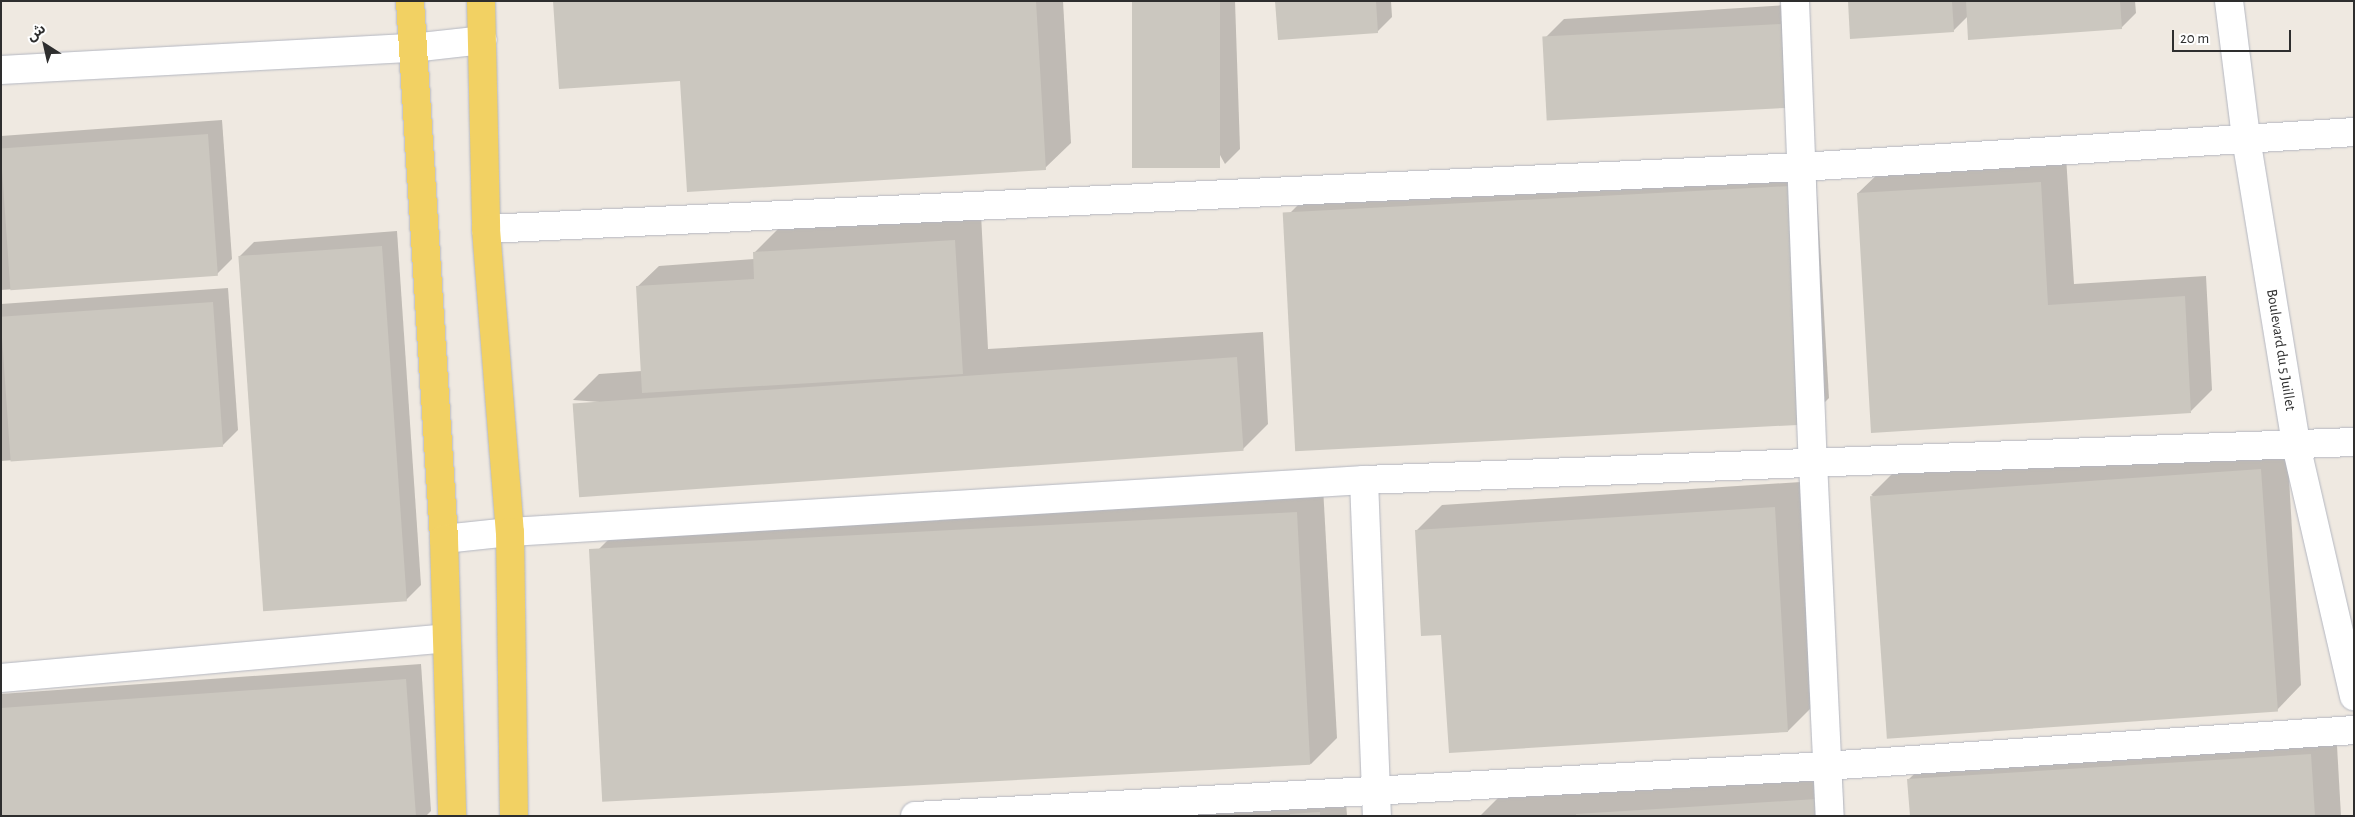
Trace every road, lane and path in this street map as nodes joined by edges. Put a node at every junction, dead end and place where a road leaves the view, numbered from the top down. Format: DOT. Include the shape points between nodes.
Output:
graph roads {
  1 [pos="410,1"];
  2 [pos="481,1"];
  3 [pos="1795,1"];
  4 [pos="2229,1"];
  5 [pos="483,40"];
  6 [pos="412,48"];
  7 [pos="1,70"];
  8 [pos="2354,132"];
  9 [pos="2246,138"];
  10 [pos="1801,167"];
  11 [pos="486,229"];
  12 [pos="2354,442"];
  13 [pos="2296,445"];
  14 [pos="1813,462"];
  15 [pos="1364,480"];
  16 [pos="510,532"];
  17 [pos="444,539"];
  18 [pos="446,638"];
  19 [pos="1,678"];
  20 [pos="2354,696"];
  21 [pos="2354,730"];
  22 [pos="1826,766"];
  23 [pos="1377,803"];
  24 [pos="452,816"];
  25 [pos="514,816"];
  26 [pos="915,816"];
  27 [pos="1830,816"];
  1 -- 6 [label="main road"];
  2 -- 5 [label="main road"];
  3 -- 10 [label="street"];
  4 -- 9 [label="street, Boulevard du 5 Juillet"];
  5 -- 6 [label="street"];
  5 -- 11 [label="main road"];
  6 -- 7 [label="street"];
  6 -- 17 [label="main road"];
  8 -- 9 [label="street"];
  9 -- 10 [label="street"];
  9 -- 13 [label="street, Boulevard du 5 Juillet"];
  10 -- 11 [label="street"];
  10 -- 14 [label="street"];
  11 -- 16 [label="main road"];
  12 -- 13 [label="street"];
  13 -- 14 [label="street"];
  13 -- 20 [label="street, Boulevard du 5 Juillet"];
  14 -- 15 [label="street"];
  14 -- 22 [label="street"];
  15 -- 16 [label="street"];
  15 -- 23 [label="street"];
  16 -- 17 [label="street"];
  16 -- 25 [label="main road"];
  17 -- 18 [label="main road"];
  18 -- 19 [label="street"];
  18 -- 24 [label="main road"];
  21 -- 22 [label="street"];
  22 -- 23 [label="street"];
  22 -- 27 [label="street"];
  23 -- 26 [label="street"];
}
